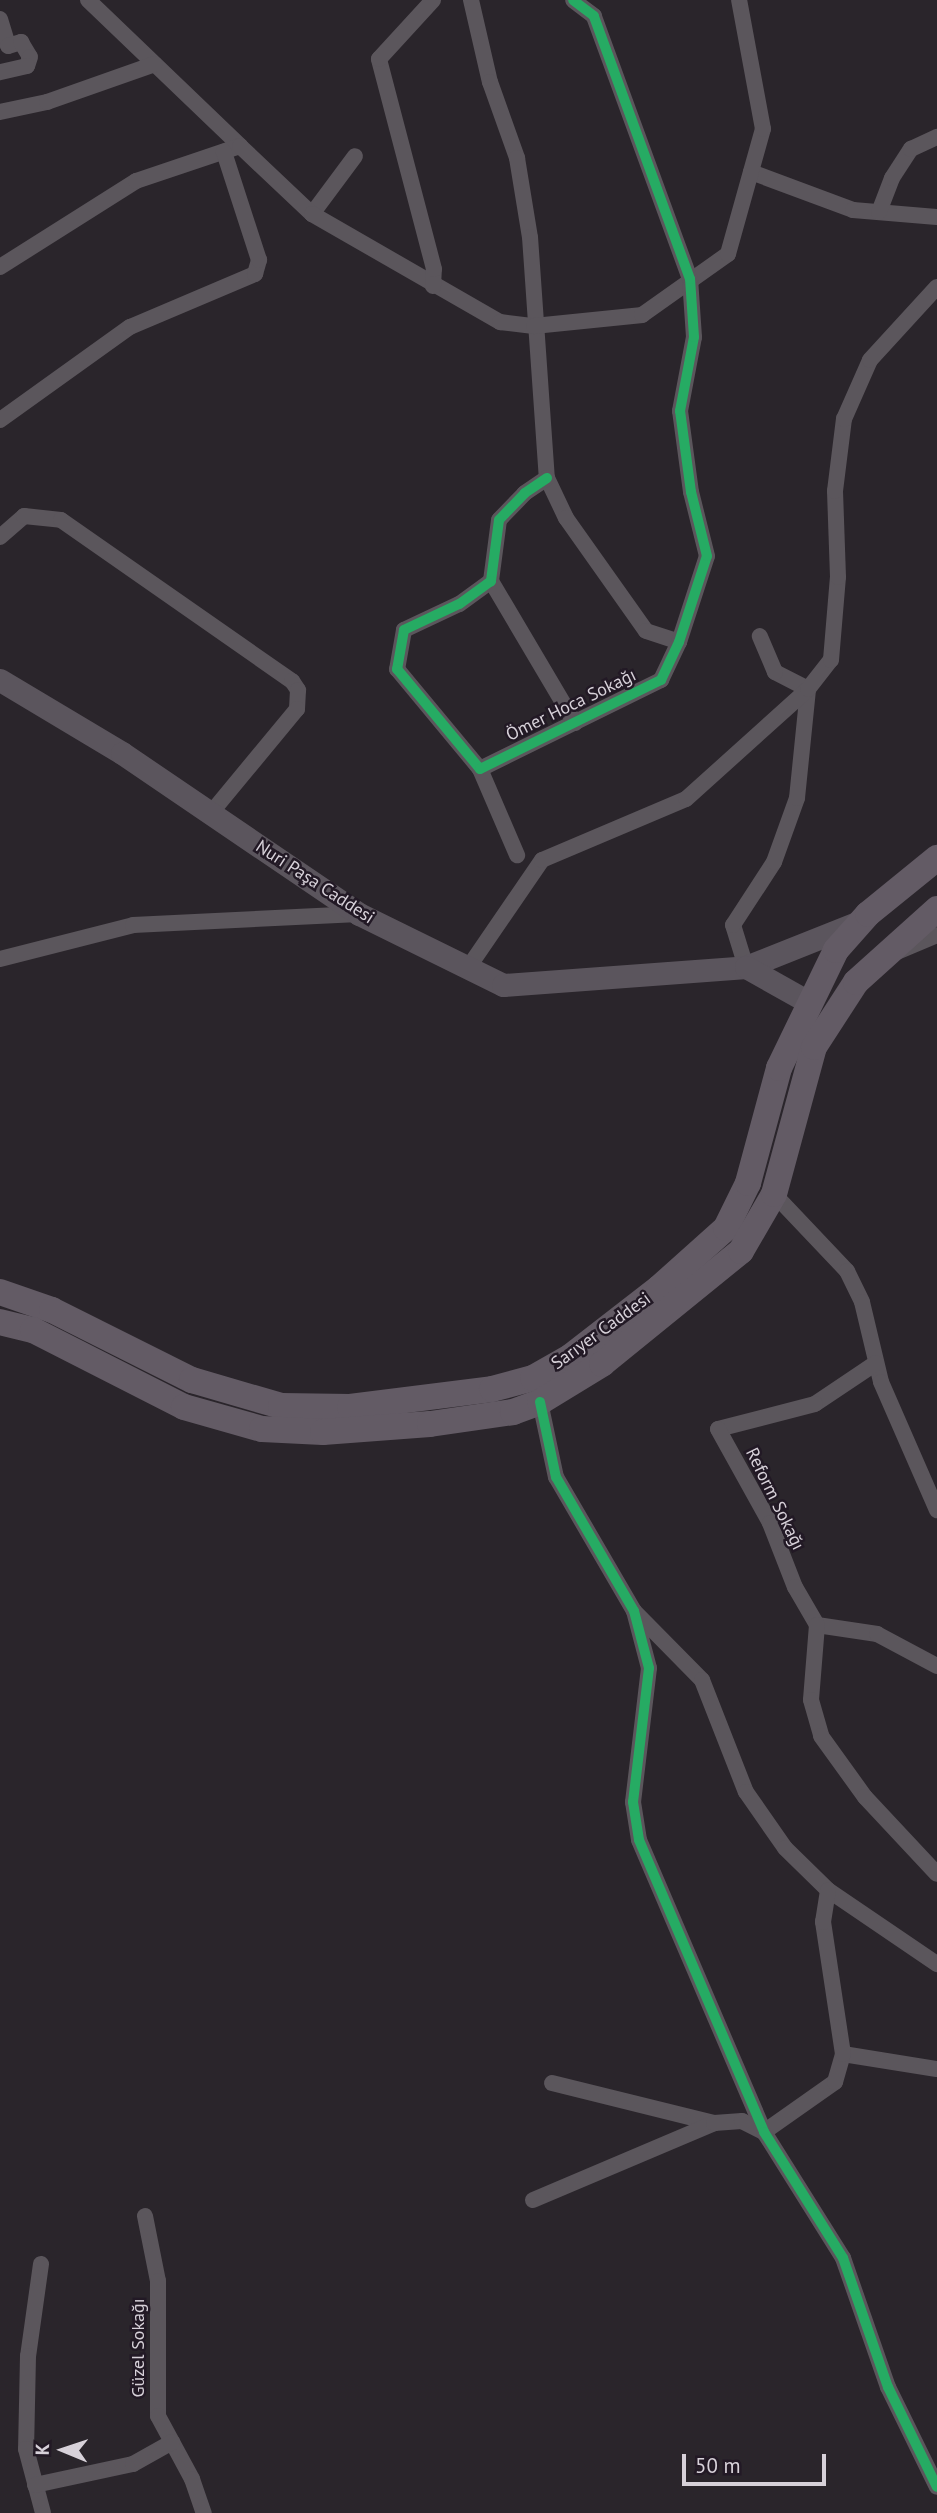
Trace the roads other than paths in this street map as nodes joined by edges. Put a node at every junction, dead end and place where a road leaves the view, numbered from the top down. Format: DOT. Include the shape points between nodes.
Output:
graph roads {
  1 [pos="88,0"];
  2 [pos="433,0"];
  3 [pos="471,0"];
  4 [pos="573,0"];
  5 [pos="739,0"];
  6 [pos="0,19"];
  7 [pos="4,50"];
  8 [pos="155,64"];
  9 [pos="0,72"];
  10 [pos="0,112"];
  11 [pos="937,137"];
  12 [pos="232,149"];
  13 [pos="355,156"];
  14 [pos="751,172"];
  15 [pos="879,212"];
  16 [pos="312,214"];
  17 [pos="937,217"];
  18 [pos="0,267"];
  19 [pos="690,279"];
  20 [pos="433,286"];
  21 [pos="937,287"];
  22 [pos="534,326"];
  23 [pos="0,420"];
  24 [pos="547,478"];
  25 [pos="0,537"];
  26 [pos="491,581"];
  27 [pos="760,636"];
  28 [pos="679,642"];
  29 [pos="0,680"];
  30 [pos="808,689"];
  31 [pos="575,723"];
  32 [pos="480,769"];
  33 [pos="211,813"];
  34 [pos="517,855"];
  35 [pos="937,858"];
  36 [pos="937,909"];
  37 [pos="359,914"];
  38 [pos="859,922"];
  39 [pos="937,934"];
  40 [pos="888,954"];
  41 [pos="0,959"];
  42 [pos="746,967"];
  43 [pos="468,968"];
  44 [pos="856,982"];
  45 [pos="808,1002"];
  46 [pos="748,1183"];
  47 [pos="774,1194"];
  48 [pos="0,1292"];
  49 [pos="0,1322"];
  50 [pos="876,1363"];
  51 [pos="536,1390"];
  52 [pos="937,1510"];
  53 [pos="634,1611"];
  54 [pos="817,1625"];
  55 [pos="937,1666"];
  56 [pos="937,1874"];
  57 [pos="828,1890"];
  58 [pos="937,1964"];
  59 [pos="843,2054"];
  60 [pos="937,2069"];
  61 [pos="552,2083"];
  62 [pos="714,2123"];
  63 [pos="764,2132"];
  64 [pos="533,2200"];
  65 [pos="145,2216"];
  66 [pos="41,2264"];
  67 [pos="172,2442"];
  68 [pos="36,2485"];
  69 [pos="937,2487"];
  70 [pos="43,2513"];
  71 [pos="204,2513"];
  1 -- 8 [label="street"];
  2 -- 20 [label="street" via="379,59 434,269"];
  3 -- 22 [label="street" via="490,82 517,158 537,294"];
  4 -- 19 [label="street, Ömer Hoca Sokağı" via="594,16"];
  5 -- 14 [label="street" via="763,129"];
  6 -- 7 [label="street"];
  7 -- 9 [label="street" via="21,42 28,48 30,62 20,70"];
  8 -- 10 [label="street" via="47,102"];
  8 -- 12 [label="street"];
  11 -- 15 [label="street" via="911,149 892,178"];
  12 -- 16 [label="street"];
  12 -- 18 [label="street" via="136,181"];
  12 -- 23 [label="street" via="259,260 254,274 130,327"];
  13 -- 16 [label="street"];
  14 -- 15 [label="street" via="853,210"];
  14 -- 19 [label="street" via="728,254"];
  15 -- 17 [label="street"];
  16 -- 20 [label="street"];
  19 -- 22 [label="street" via="642,314"];
  19 -- 28 [label="street, Ömer Hoca Sokağı" via="694,337 680,411 691,492 707,556"];
  20 -- 22 [label="street" via="500,322"];
  21 -- 30 [label="street" via="870,360 844,419 835,491 838,577 831,660"];
  22 -- 24 [label="street"];
  24 -- 26 [label="street" via="499,520"];
  24 -- 28 [label="street" via="566,518 646,631"];
  25 -- 33 [label="street" via="24,516 61,520 292,681 299,699 297,709"];
  26 -- 31 [label="street"];
  26 -- 32 [label="street" via="459,604 404,630 397,670"];
  27 -- 30 [label="street" via="775,672"];
  28 -- 31 [label="street, Ömer Hoca Sokağı" via="661,680"];
  29 -- 33 [label="street, Nuri Paşa Caddesi"];
  30 -- 42 [label="street" via="797,798 774,862 733,925"];
  30 -- 43 [label="street" via="686,799 542,860"];
  31 -- 32 [label="street, Ömer Hoca Sokağı"];
  32 -- 34 [label="street"];
  33 -- 37 [label="street, Nuri Paşa Caddesi"];
  35 -- 38 [label="main road, Sarıyer Caddesi"];
  36 -- 40 [label="main road, Sarıyer Caddesi"];
  37 -- 41 [label="street" via="133,925"];
  37 -- 43 [label="street, Nuri Paşa Caddesi"];
  38 -- 40 [label="main road" via="864,940"];
  38 -- 42 [label="street, Nuri Paşa Caddesi"];
  38 -- 45 [label="main road, Sarıyer Caddesi" via="836,950"];
  39 -- 40 [label="street"];
  40 -- 44 [label="main road, Sarıyer Caddesi"];
  42 -- 43 [label="street, Nuri Paşa Caddesi" via="503,985"];
  42 -- 45 [label="street"];
  44 -- 45 [label="main road"];
  44 -- 47 [label="main road, Sarıyer Caddesi" via="814,1047 803,1074"];
  45 -- 46 [label="main road, Sarıyer Caddesi" via="779,1068"];
  46 -- 47 [label="main road"];
  46 -- 51 [label="main road, Sarıyer Caddesi" via="737,1210 712,1245 569,1357"];
  47 -- 50 [label="street" via="847,1271 862,1302"];
  47 -- 51 [label="main road, Sarıyer Caddesi" via="746,1243 717,1274 593,1370"];
  48 -- 51 [label="main road, Sarıyer Caddesi" via="52,1310 192,1380 281,1406 350,1407 492,1388"];
  49 -- 51 [label="main road, Sarıyer Caddesi" via="33,1330 184,1407 262,1429 323,1432 430,1424 513,1412"];
  50 -- 52 [label="street"];
  50 -- 54 [label="street, Reform Sokağı" via="815,1404 718,1429 770,1523 795,1587"];
  51 -- 53 [label="street" via="556,1477"];
  53 -- 57 [label="street" via="702,1680 746,1792 785,1848"];
  53 -- 63 [label="street" via="649,1668 634,1802 639,1840"];
  54 -- 55 [label="street" via="877,1634"];
  54 -- 56 [label="street" via="811,1700 821,1736 865,1797"];
  57 -- 58 [label="street"];
  57 -- 59 [label="street" via="823,1922"];
  59 -- 60 [label="street"];
  59 -- 63 [label="street" via="835,2082"];
  61 -- 62 [label="street"];
  62 -- 63 [label="street" via="742,2121"];
  62 -- 64 [label="street"];
  63 -- 69 [label="street" via="843,2258 888,2387"];
  65 -- 67 [label="street, Güzel Sokağı" via="158,2281 158,2416"];
  66 -- 68 [label="street" via="27,2356 26,2449"];
  67 -- 68 [label="street" via="133,2464"];
  67 -- 71 [label="street, Güzel Sokağı"];
  68 -- 70 [label="street"];
}
